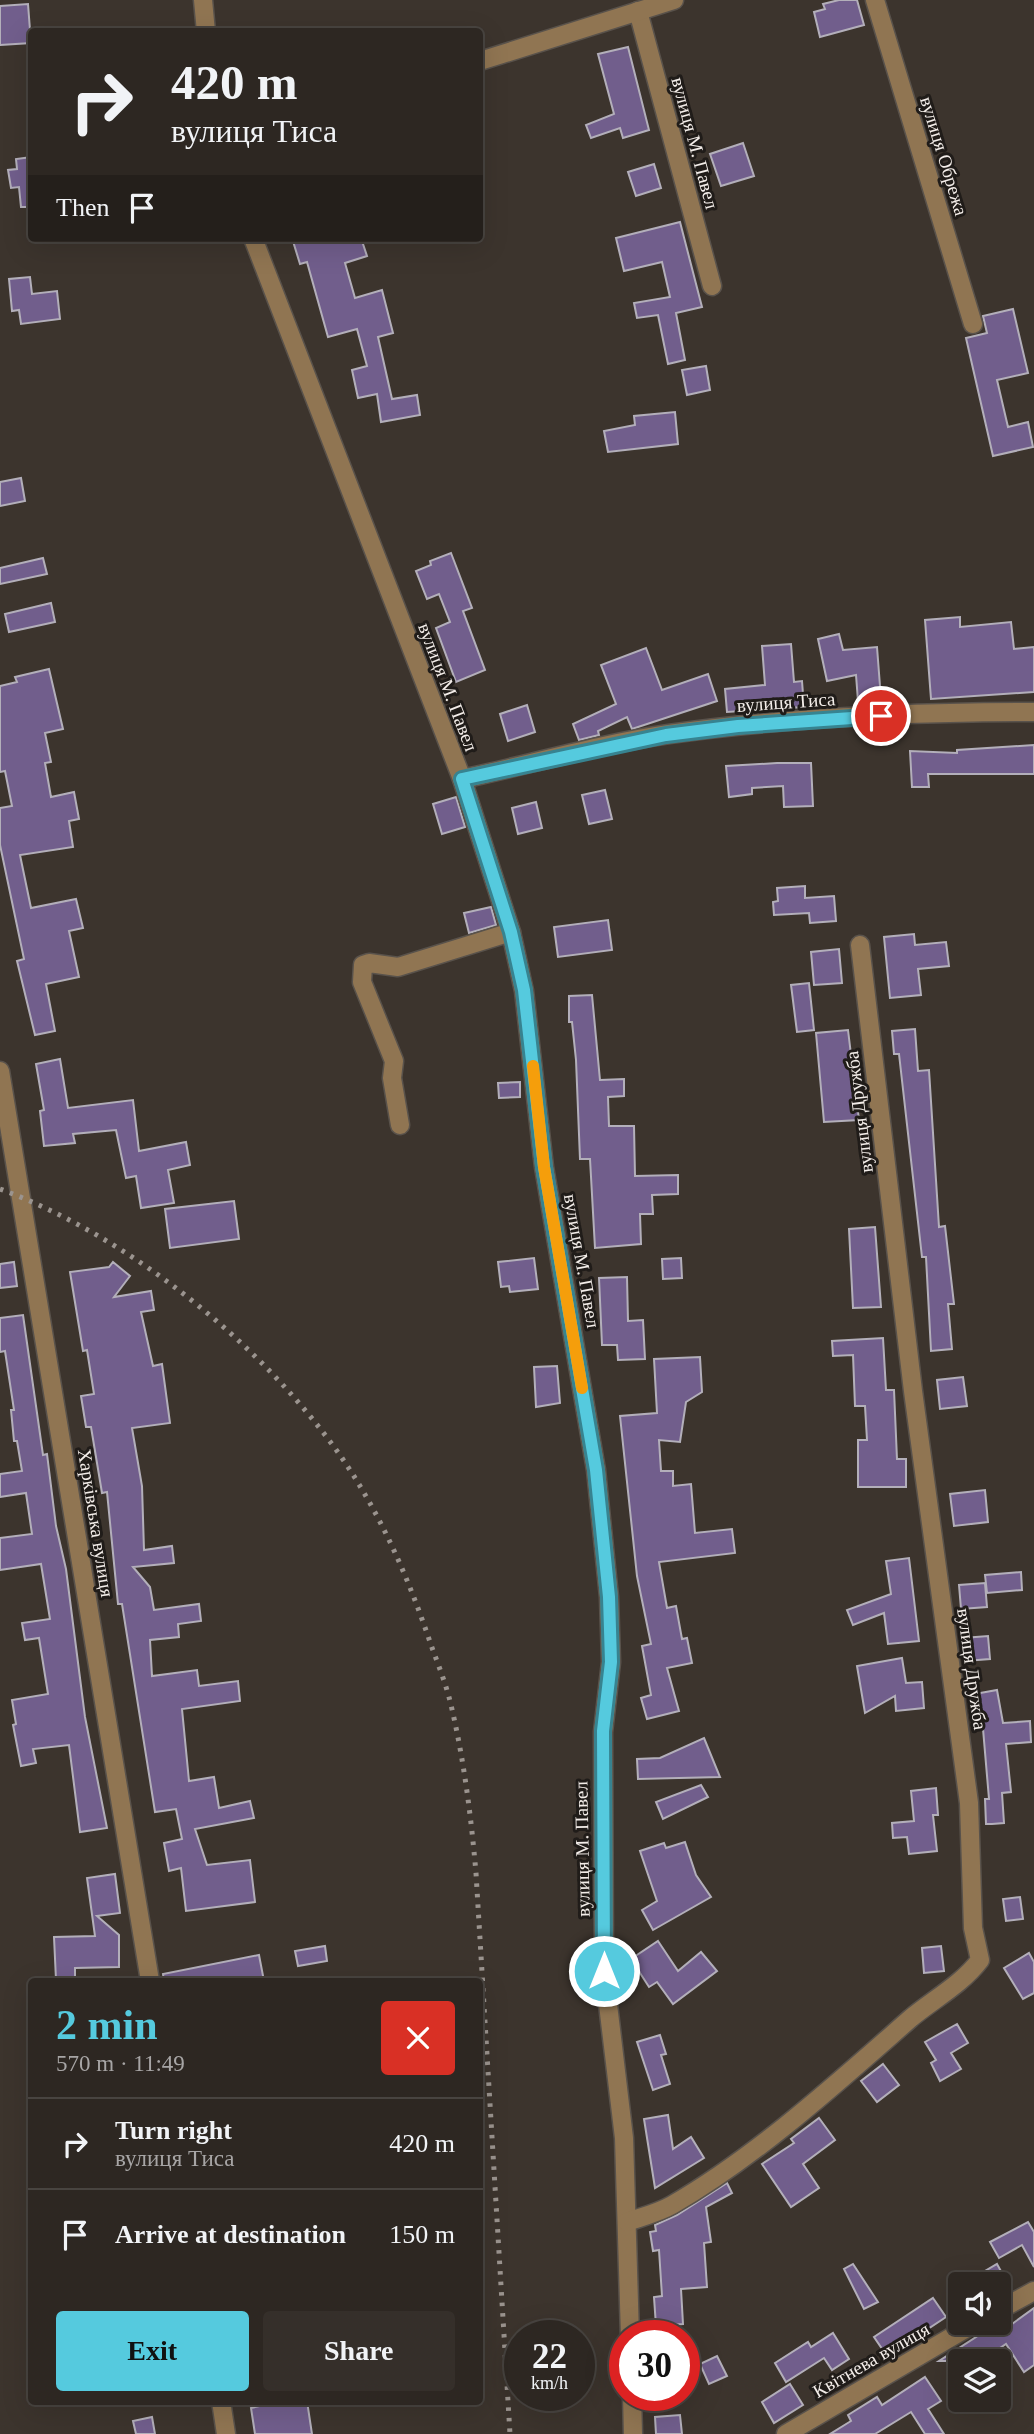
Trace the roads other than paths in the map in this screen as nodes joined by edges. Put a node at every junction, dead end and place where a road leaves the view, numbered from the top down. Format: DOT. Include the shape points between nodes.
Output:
graph roads {
  1 [pos="203,0"];
  2 [pos="674,0"];
  3 [pos="876,0"];
  4 [pos="638,11"];
  5 [pos="206,28"];
  6 [pos="483,60"];
  7 [pos="255,242"];
  8 [pos="712,286"];
  9 [pos="973,324"];
  10 [pos="1034,712"];
  11 [pos="462,779"];
  12 [pos="511,932"];
  13 [pos="860,945"];
  14 [pos="0,1071"];
  15 [pos="400,1125"];
  16 [pos="150,1978"];
  17 [pos="627,2222"];
  18 [pos="1034,2291"];
  19 [pos="1011,2303"];
  20 [pos="630,2320"];
  21 [pos="956,2335"];
  22 [pos="222,2405"];
  23 [pos="632,2411"];
  24 [pos="226,2434"];
  25 [pos="633,2434"];
  26 [pos="786,2434"];
  1 -- 5 [label="street"];
  2 -- 4 [label="street"];
  3 -- 9 [label="street, вулиця Обрежа"];
  4 -- 6 [label="street"];
  4 -- 8 [label="street, вулиця М. Павел"];
  7 -- 11 [label="street, вулиця М. Павел"];
  10 -- 11 [label="street, вулиця Тиса" via="929,712 726,727 666,735"];
  11 -- 12 [label="street, вулиця М. Павел"];
  12 -- 15 [label="street" via="398,967 363,965 362,982 394,1061 392,1078"];
  12 -- 17 [label="street, вулиця М. Павел" via="524,990 544,1167 596,1470 609,1597 611,1662 603,1731 604,1971 624,2138"];
  13 -- 17 [label="street, вулиця Дружба" via="913,1391 969,1803 973,1928 980,1960 830,2091 771,2135 670,2206"];
  14 -- 16 [label="street, Харківська вулиця"];
  17 -- 20 [label="street, вулиця М. Павел"];
  18 -- 19 [label="street"];
  21 -- 26 [label="street, Квітнева вулиця"];
  22 -- 24 [label="street"];
  23 -- 25 [label="street"];
}
